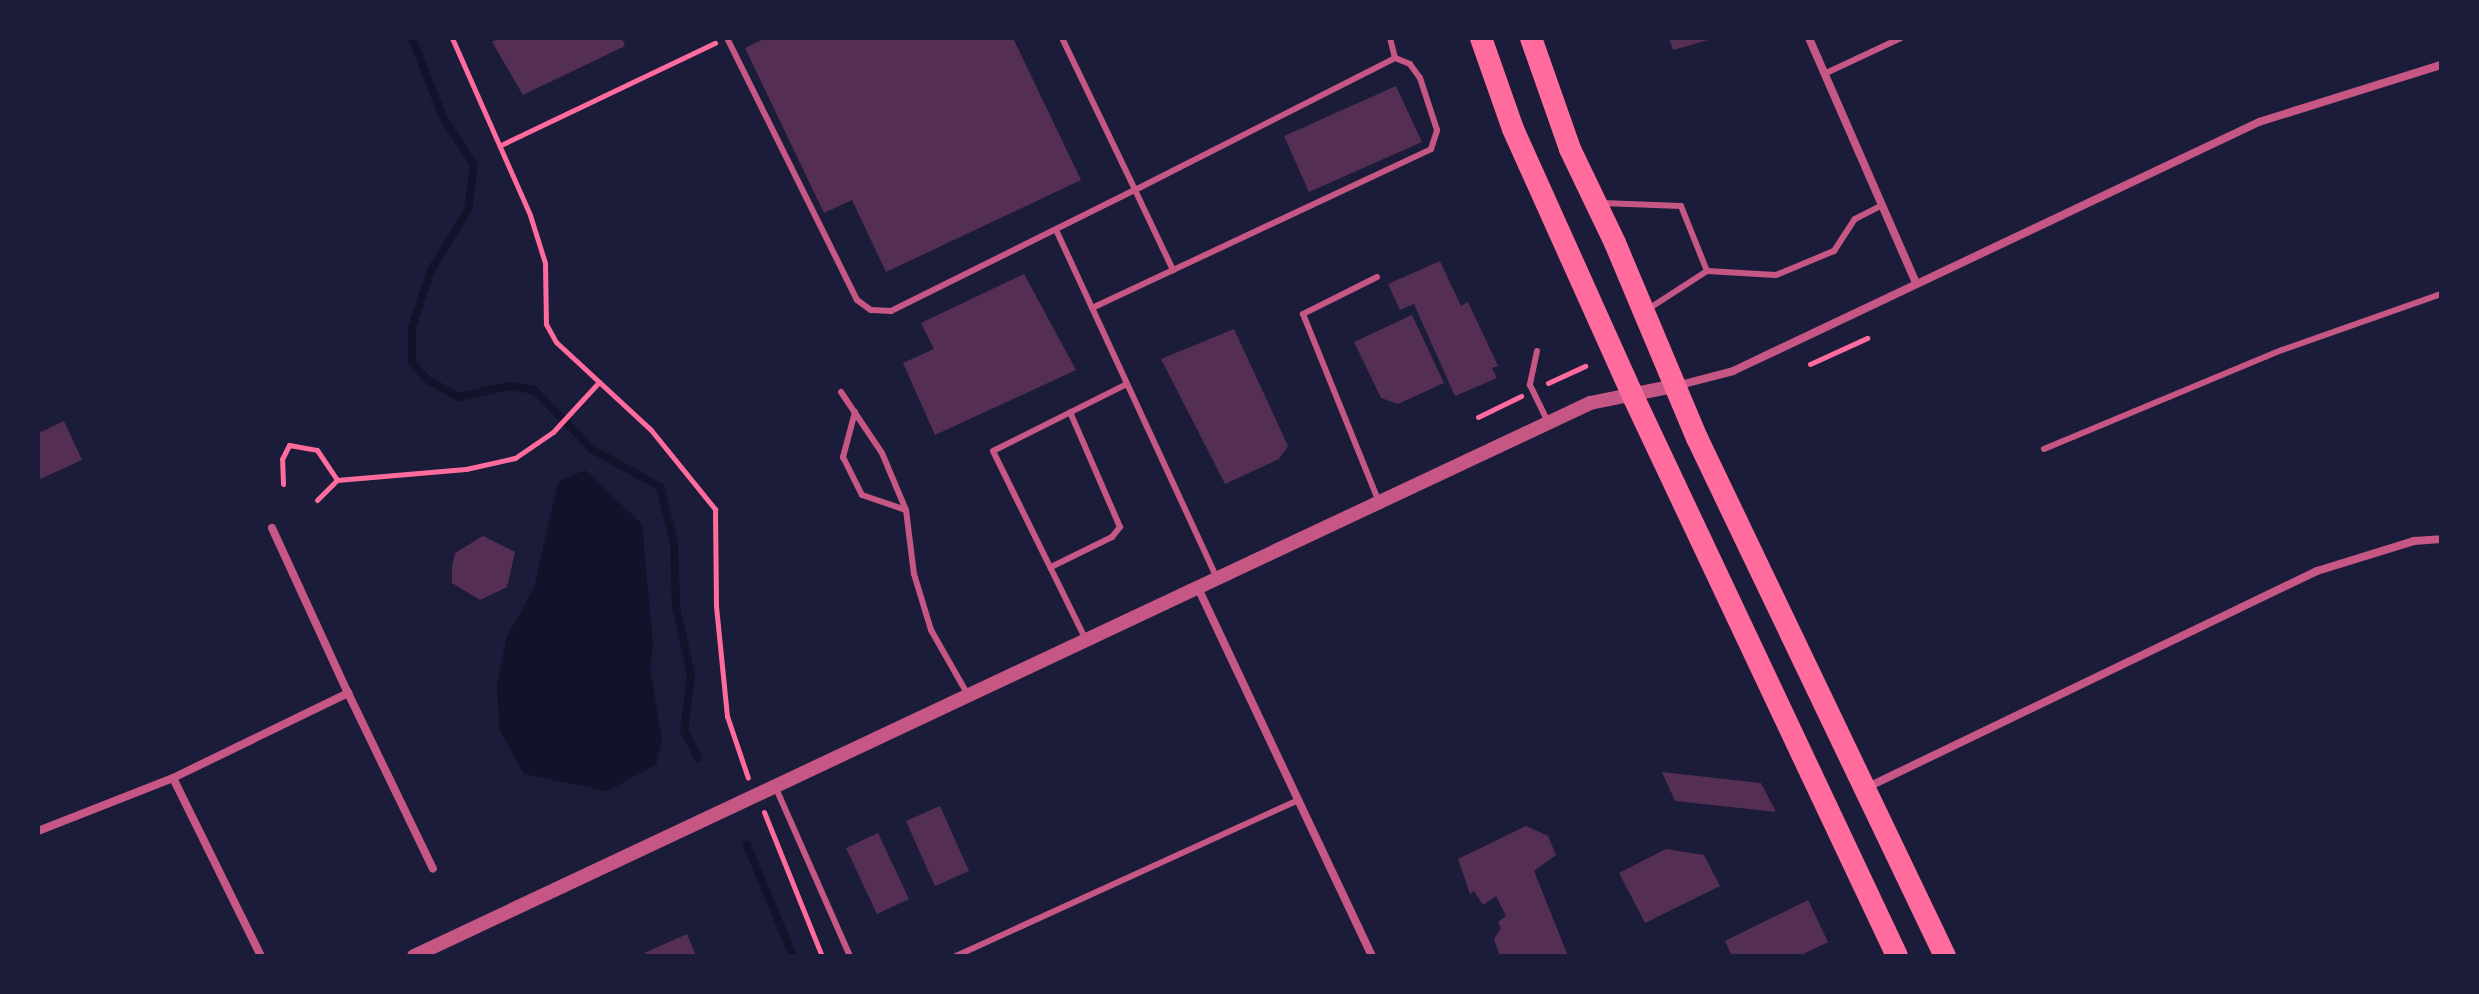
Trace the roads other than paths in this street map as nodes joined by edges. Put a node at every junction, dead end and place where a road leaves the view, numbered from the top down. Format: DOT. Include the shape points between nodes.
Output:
graph roads {
  1 [pos="727,38"];
  2 [pos="1062,38"];
  3 [pos="1390,38"];
  4 [pos="1481,38"];
  5 [pos="1531,38"];
  6 [pos="1809,38"];
  7 [pos="1901,38"];
  8 [pos="1395,58"];
  9 [pos="2441,65"];
  10 [pos="1824,74"];
  11 [pos="1135,190"];
  12 [pos="1597,202"];
  13 [pos="1883,204"];
  14 [pos="1057,232"];
  15 [pos="1173,270"];
  16 [pos="1707,271"];
  17 [pos="1377,277"];
  18 [pos="1916,283"];
  19 [pos="2441,294"];
  20 [pos="1092,308"];
  21 [pos="1645,311"];
  22 [pos="1537,351"];
  23 [pos="1127,384"];
  24 [pos="1674,386"];
  25 [pos="841,392"];
  26 [pos="1632,394"];
  27 [pos="855,412"];
  28 [pos="1070,412"];
  29 [pos="1549,423"];
  30 [pos="2044,449"];
  31 [pos="1380,503"];
  32 [pos="906,510"];
  33 [pos="272,528"];
  34 [pos="2441,539"];
  35 [pos="1051,567"];
  36 [pos="1217,579"];
  37 [pos="1198,588"];
  38 [pos="1086,642"];
  39 [pos="348,693"];
  40 [pos="968,696"];
  41 [pos="173,778"];
  42 [pos="775,786"];
  43 [pos="1865,788"];
  44 [pos="1296,801"];
  45 [pos="38,831"];
  46 [pos="433,869"];
  47 [pos="261,956"];
  48 [pos="414,956"];
  49 [pos="850,956"];
  50 [pos="956,956"];
  51 [pos="1372,956"];
  52 [pos="1897,956"];
  53 [pos="1945,956"];
  1 -- 14 [label="lane" via="857,300 871,310 891,311"];
  2 -- 11 [label="lane"];
  3 -- 8 [label="lane"];
  4 -- 26 [label="highway" via="1513,129"];
  5 -- 12 [label="highway" via="1570,149"];
  6 -- 10 [label="street"];
  7 -- 10 [label="lane"];
  8 -- 11 [label="lane"];
  8 -- 15 [label="lane" via="1410,64 1420,78 1437,130 1431,149"];
  9 -- 18 [label="street" via="2259,122"];
  10 -- 13 [label="street"];
  11 -- 14 [label="lane"];
  11 -- 15 [label="lane"];
  12 -- 16 [label="lane" via="1681,206"];
  12 -- 21 [label="highway"];
  13 -- 16 [label="lane" via="1855,219 1834,251 1776,275"];
  13 -- 18 [label="street"];
  14 -- 20 [label="lane"];
  15 -- 20 [label="lane"];
  16 -- 21 [label="lane"];
  17 -- 31 [label="lane" via="1303,314"];
  18 -- 24 [label="street" via="1733,371"];
  19 -- 30 [label="lane" via="2282,350"];
  20 -- 23 [label="lane"];
  21 -- 24 [label="highway"];
  22 -- 29 [label="lane" via="1530,385"];
  23 -- 28 [label="lane"];
  23 -- 36 [label="lane"];
  24 -- 26 [label="street"];
  24 -- 43 [label="highway"];
  25 -- 27 [label="lane"];
  26 -- 29 [label="street" via="1601,399"];
  26 -- 52 [label="highway"];
  27 -- 32 [label="lane" via="882,453"];
  27 -- 32 [label="lane" via="843,457 862,495"];
  28 -- 35 [label="lane" via="1120,527 1112,537"];
  28 -- 35 [label="lane" via="993,451"];
  29 -- 31 [label="street"];
  31 -- 36 [label="street"];
  32 -- 40 [label="lane" via="914,574 931,630"];
  33 -- 39 [label="street"];
  34 -- 43 [label="street" via="2414,541 2317,571"];
  35 -- 38 [label="lane"];
  36 -- 37 [label="street"];
  37 -- 38 [label="street"];
  37 -- 44 [label="street"];
  38 -- 40 [label="street"];
  39 -- 41 [label="street"];
  39 -- 46 [label="street"];
  40 -- 42 [label="street"];
  41 -- 45 [label="street"];
  41 -- 47 [label="street"];
  42 -- 48 [label="street"];
  42 -- 49 [label="lane"];
  43 -- 53 [label="highway"];
  44 -- 50 [label="lane"];
  44 -- 51 [label="street"];
}
